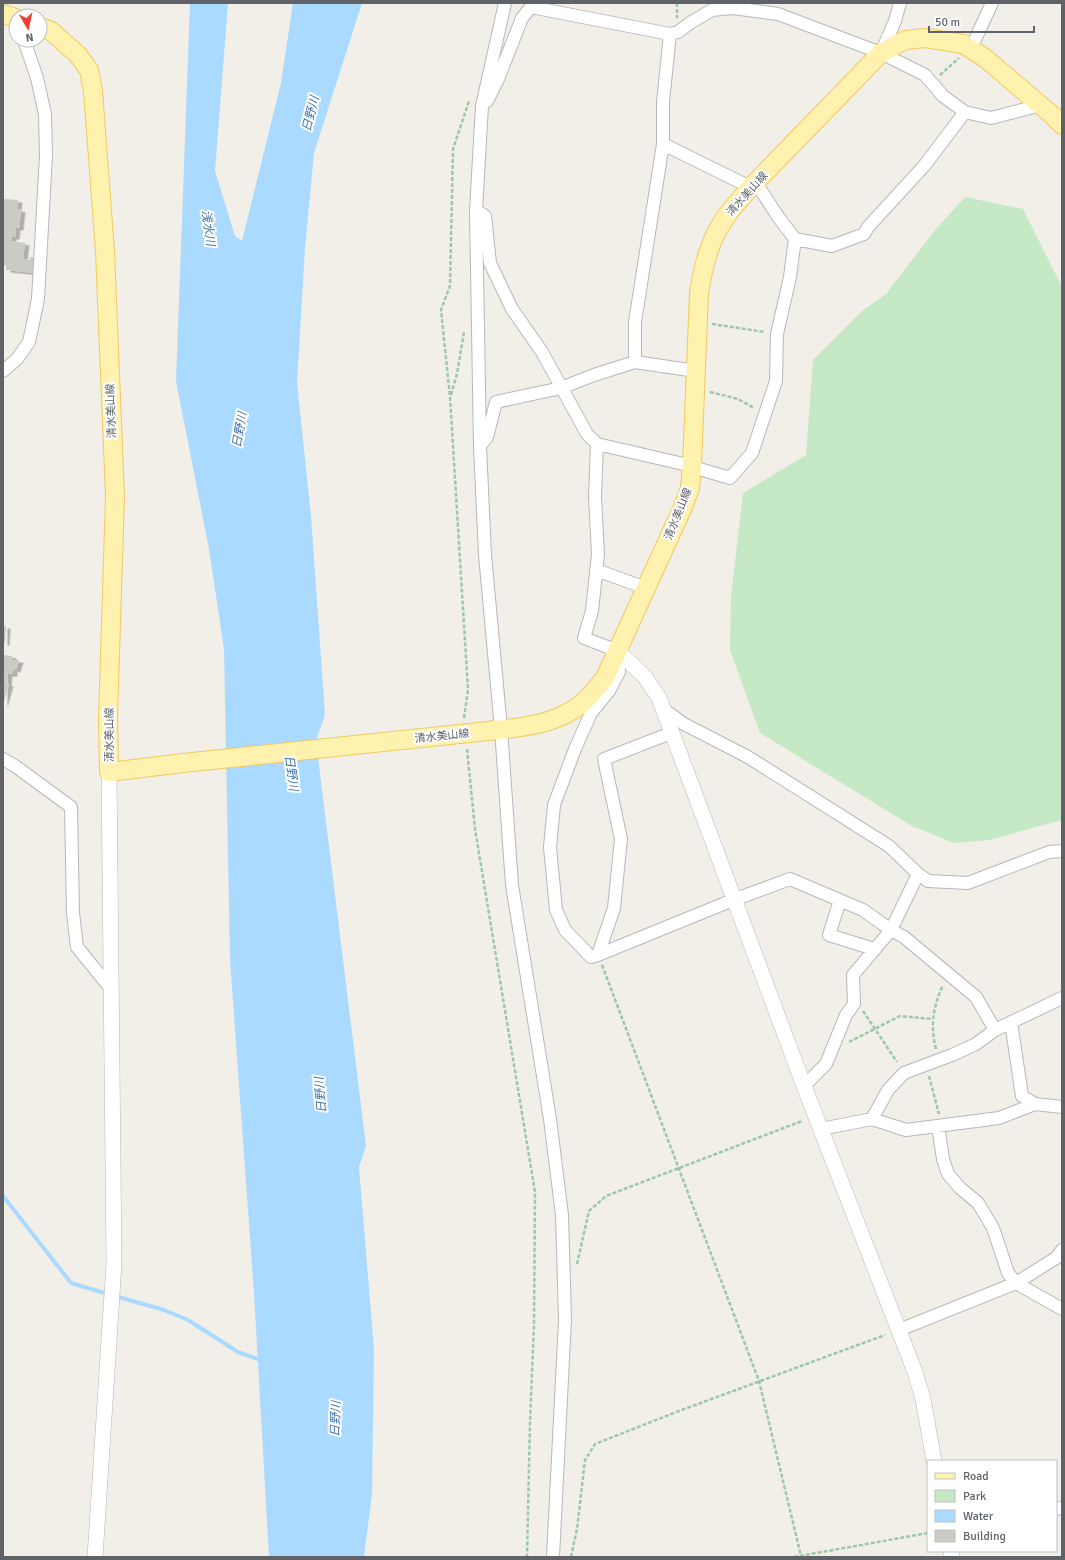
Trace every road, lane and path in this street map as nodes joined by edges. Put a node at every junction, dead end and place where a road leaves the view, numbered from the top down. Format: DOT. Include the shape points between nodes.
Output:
graph roads {
  1 [pos="505,3"];
  2 [pos="900,3"];
  3 [pos="992,3"];
  4 [pos="531,4"];
  5 [pos="778,8"];
  6 [pos="48,30"];
  7 [pos="670,34"];
  8 [pos="27,48"];
  9 [pos="970,49"];
  10 [pos="881,52"];
  11 [pos="931,82"];
  12 [pos="470,97"];
  13 [pos="1041,105"];
  14 [pos="482,106"];
  15 [pos="965,112"];
  16 [pos="1062,125"];
  17 [pos="663,144"];
  18 [pos="753,186"];
  19 [pos="476,210"];
  20 [pos="795,239"];
  21 [pos="707,323"];
  22 [pos="465,327"];
  23 [pos="777,334"];
  24 [pos="635,362"];
  25 [pos="3,371"];
  26 [pos="696,371"];
  27 [pos="561,388"];
  28 [pos="709,392"];
  29 [pos="450,397"];
  30 [pos="765,413"];
  31 [pos="597,444"];
  32 [pos="480,446"];
  33 [pos="694,467"];
  34 [pos="596,570"];
  35 [pos="646,588"];
  36 [pos="618,651"];
  37 [pos="662,708"];
  38 [pos="464,722"];
  39 [pos="494,730"];
  40 [pos="672,733"];
  41 [pos="466,745"];
  42 [pos="3,759"];
  43 [pos="109,772"];
  44 [pos="1062,851"];
  45 [pos="918,874"];
  46 [pos="734,900"];
  47 [pos="840,900"];
  48 [pos="891,930"];
  49 [pos="874,949"];
  50 [pos="598,955"];
  51 [pos="948,973"];
  52 [pos="112,990"];
  53 [pos="1062,998"];
  54 [pos="854,1004"];
  55 [pos="932,1019"];
  56 [pos="1011,1022"];
  57 [pos="875,1029"];
  58 [pos="995,1030"];
  59 [pos="833,1048"];
  60 [pos="938,1060"];
  61 [pos="925,1065"];
  62 [pos="904,1073"];
  63 [pos="804,1086"];
  64 [pos="1035,1104"];
  65 [pos="1062,1107"];
  66 [pos="872,1118"];
  67 [pos="818,1123"];
  68 [pos="938,1126"];
  69 [pos="680,1168"];
  70 [pos="1062,1250"];
  71 [pos="576,1271"];
  72 [pos="1016,1283"];
  73 [pos="1062,1309"];
  74 [pos="899,1330"];
  75 [pos="759,1381"];
  76 [pos="934,1460"];
  77 [pos="927,1533"];
  78 [pos="801,1556"];
  79 [pos="95,1557"];
  80 [pos="527,1557"];
  81 [pos="553,1557"];
  82 [pos="571,1557"];
  83 [pos="794,1557"];
  1 -- 14 [label="street"];
  2 -- 10 [label="street"];
  3 -- 9 [label="street"];
  4 -- 7 [label="street"];
  4 -- 14 [label="street" via="522,18 489,100"];
  5 -- 7 [label="street" via="712,10 678,32"];
  5 -- 10 [label="street"];
  6 -- 43 [label="main road, 清水美山線" via="78,56 89,70 93,91 105,252 115,496 108,718"];
  7 -- 17 [label="street" via="663,102"];
  8 -- 25 [label="street" via="45,114 46,155 39,292 29,342 17,359"];
  9 -- 10 [label="main road, 清水美山線" via="963,44 924,38 905,40"];
  9 -- 11 [label="path"];
  9 -- 13 [label="main road, 清水美山線" via="985,58"];
  10 -- 11 [label="street" via="925,75"];
  10 -- 18 [label="main road, 清水美山線"];
  11 -- 15 [label="street" via="942,96"];
  12 -- 29 [label="path" via="453,149 450,286 441,310"];
  13 -- 15 [label="street" via="991,118"];
  13 -- 16 [label="main road, 清水美山線"];
  14 -- 19 [label="street"];
  15 -- 20 [label="street" via="924,166 864,234 832,246"];
  17 -- 18 [label="street"];
  17 -- 24 [label="street" via="634,322"];
  18 -- 20 [label="street"];
  18 -- 26 [label="main road, 清水美山線" via="721,223 703,268 699,293"];
  19 -- 27 [label="street" via="485,216 490,263 512,309 542,352"];
  19 -- 32 [label="street"];
  20 -- 23 [label="street" via="790,277"];
  21 -- 23 [label="path"];
  22 -- 29 [label="path" via="457,374"];
  23 -- 30 [label="street" via="776,380"];
  24 -- 26 [label="street"];
  24 -- 27 [label="street"];
  26 -- 33 [label="main road, 清水美山線"];
  27 -- 31 [label="street" via="587,434"];
  27 -- 32 [label="street" via="496,402 487,436"];
  28 -- 30 [label="path" via="738,399"];
  29 -- 38 [label="path" via="468,690"];
  30 -- 33 [label="street" via="752,452 730,478"];
  31 -- 33 [label="street"];
  31 -- 34 [label="street"];
  32 -- 39 [label="street"];
  33 -- 35 [label="main road, 清水美山線" via="683,507"];
  34 -- 35 [label="street"];
  34 -- 36 [label="street" via="592,610 584,638"];
  35 -- 36 [label="main road, 清水美山線"];
  36 -- 37 [label="street" via="645,677"];
  36 -- 39 [label="main road, 清水美山線" via="605,678 588,698 565,715 540,724"];
  36 -- 50 [label="street" via="620,672 591,713 574,749 554,805 550,847 556,910 570,936 591,957"];
  37 -- 40 [label="street"];
  37 -- 45 [label="street" via="684,724 748,757 889,846"];
  39 -- 43 [label="main road, 清水美山線, bridge"];
  39 -- 81 [label="street" via="512,884 550,1119 562,1215 565,1319"];
  40 -- 46 [label="street"];
  40 -- 50 [label="street" via="604,759 620,839 614,908"];
  41 -- 80 [label="path" via="475,829 535,1192"];
  42 -- 52 [label="street" via="71,808 73,913 77,947"];
  43 -- 52 [label="street"];
  44 -- 45 [label="street" via="1049,852 968,883 928,881"];
  45 -- 48 [label="street"];
  46 -- 47 [label="street" via="790,880"];
  46 -- 50 [label="street"];
  46 -- 63 [label="street"];
  47 -- 48 [label="street" via="863,910"];
  47 -- 49 [label="street" via="829,935"];
  48 -- 49 [label="street"];
  48 -- 51 [label="street" via="904,937"];
  49 -- 54 [label="street" via="853,975"];
  50 -- 69 [label="path"];
  51 -- 55 [label="path"];
  51 -- 58 [label="street" via="976,996"];
  52 -- 79 [label="street" via="114,1263"];
  53 -- 56 [label="street"];
  54 -- 57 [label="path" via="860,1006"];
  54 -- 59 [label="street" via="846,1015"];
  55 -- 57 [label="path" via="900,1016"];
  55 -- 60 [label="path" via="932,1034"];
  56 -- 58 [label="street"];
  56 -- 64 [label="street" via="1022,1096"];
  57 -- 59 [label="path" via="838,1048"];
  57 -- 62 [label="path"];
  58 -- 60 [label="street" via="976,1044"];
  59 -- 63 [label="street" via="826,1064"];
  60 -- 61 [label="street"];
  61 -- 62 [label="street"];
  61 -- 68 [label="path" via="940,1115"];
  62 -- 66 [label="street" via="888,1090"];
  63 -- 67 [label="street"];
  64 -- 65 [label="street"];
  64 -- 68 [label="street" via="999,1118"];
  66 -- 67 [label="street"];
  66 -- 68 [label="street" via="906,1130"];
  67 -- 69 [label="path"];
  67 -- 74 [label="street"];
  68 -- 72 [label="street" via="948,1174 978,1203 993,1228 1008,1273"];
  69 -- 71 [label="path" via="606,1196 589,1211"];
  69 -- 75 [label="path"];
  70 -- 72 [label="street" via="1056,1258"];
  72 -- 73 [label="street"];
  72 -- 74 [label="street"];
  74 -- 75 [label="path"];
  74 -- 76 [label="street" via="923,1398"];
  75 -- 78 [label="path"];
  75 -- 82 [label="path" via="595,1444 586,1460"];
  77 -- 78 [label="path"];
  78 -- 83 [label="path"];
}
